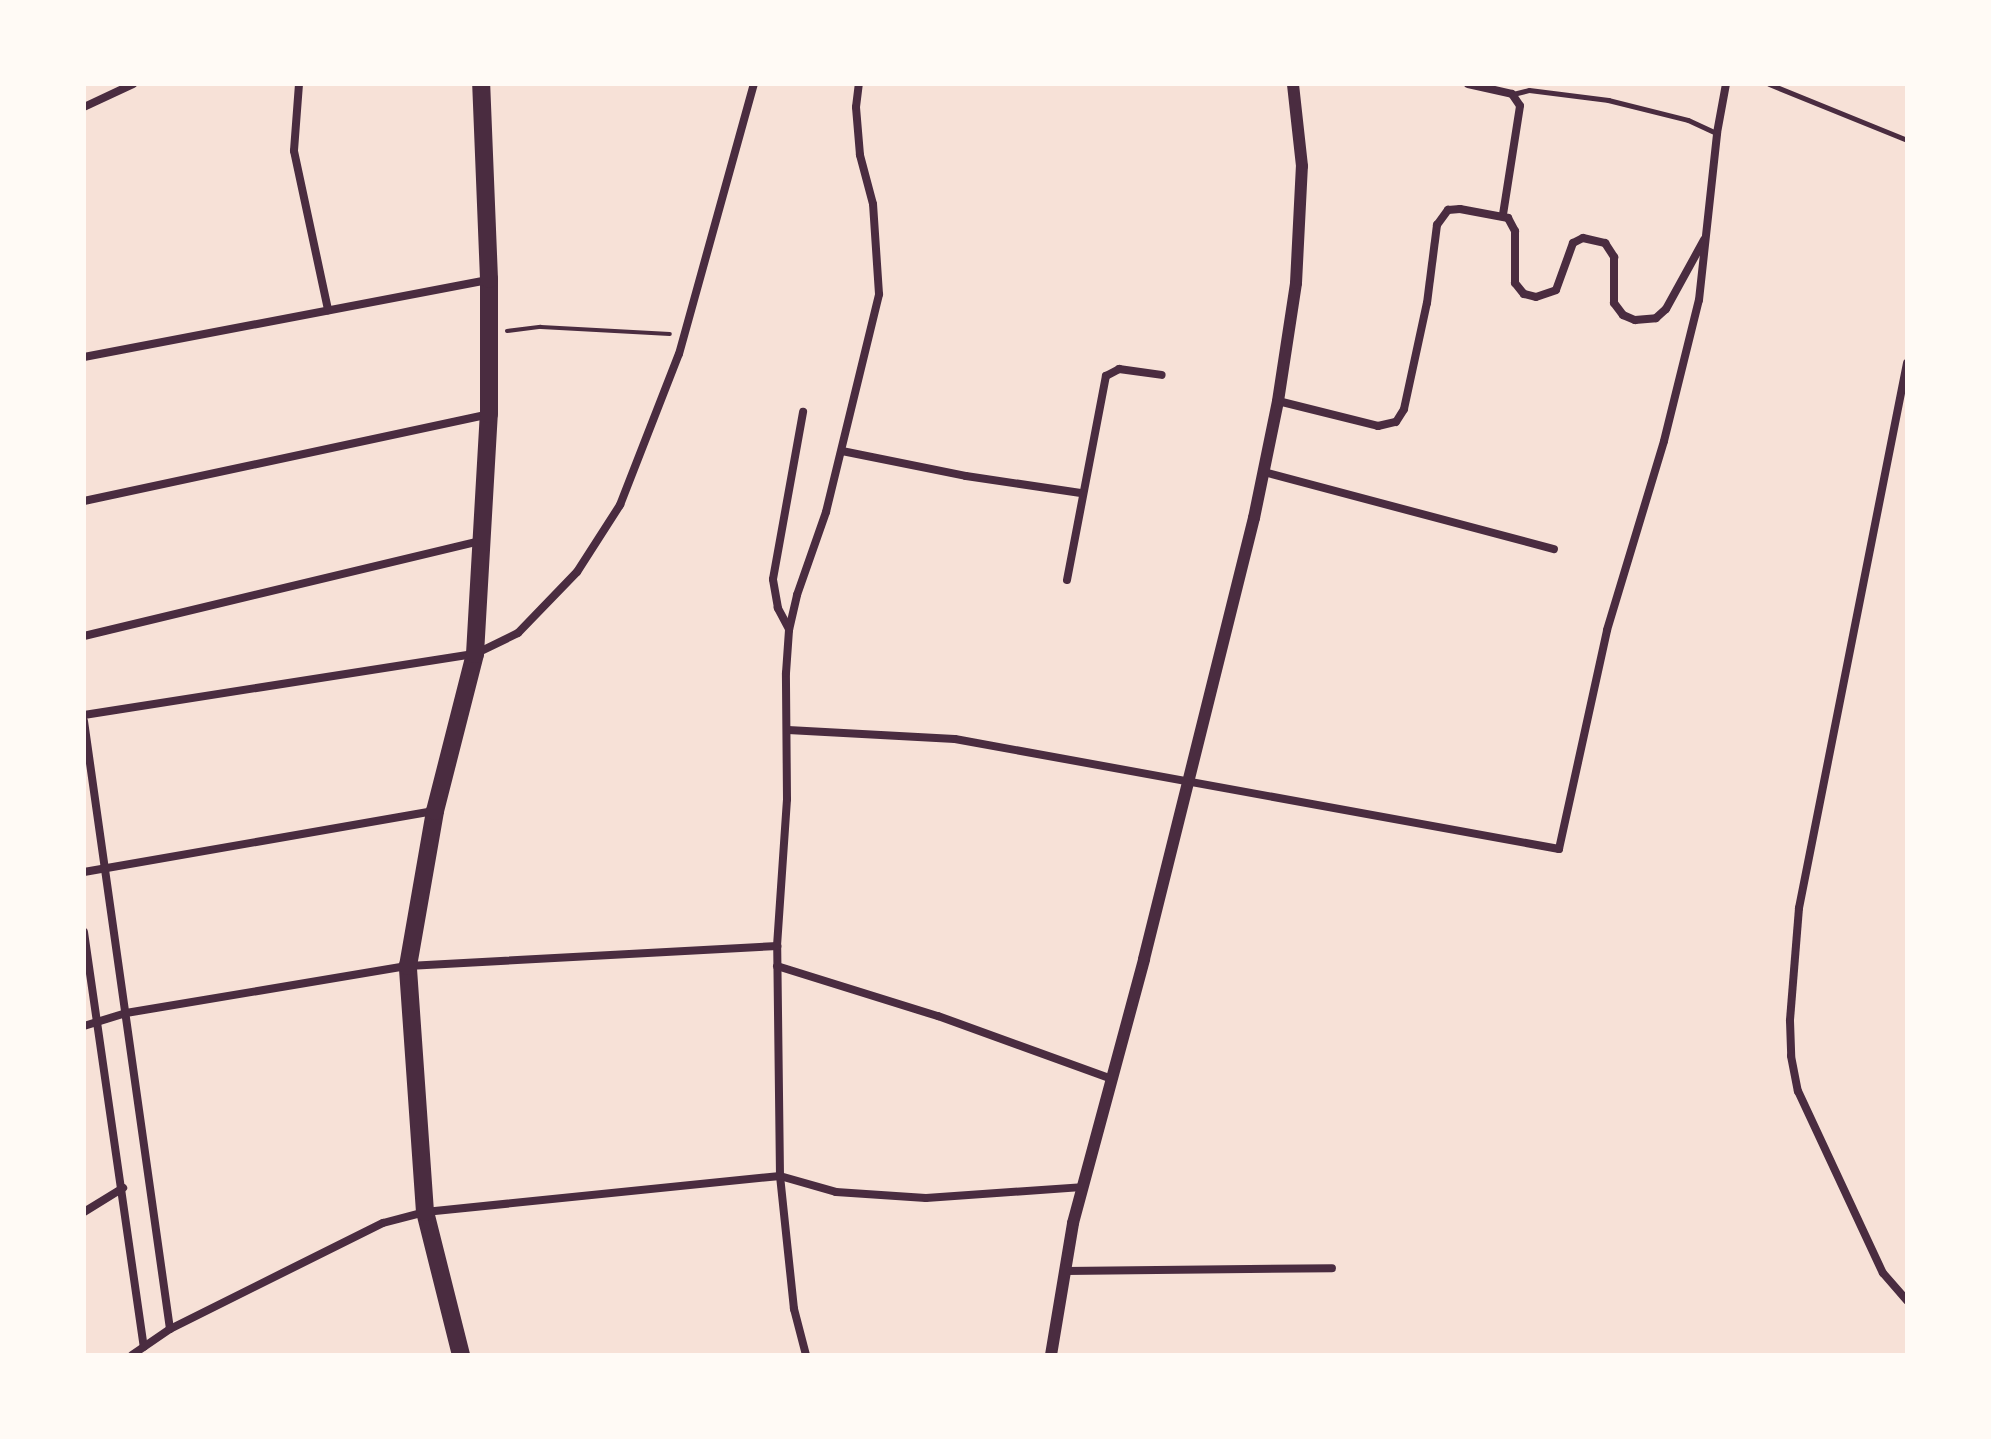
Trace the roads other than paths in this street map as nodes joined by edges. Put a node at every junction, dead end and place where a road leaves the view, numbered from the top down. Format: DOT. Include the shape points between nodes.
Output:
graph roads {
  1 [pos="133,84"];
  2 [pos="299,84"];
  3 [pos="481,84"];
  4 [pos="754,84"];
  5 [pos="859,84"];
  6 [pos="1293,84"];
  7 [pos="1468,84"];
  8 [pos="1726,84"];
  9 [pos="1769,84"];
  10 [pos="1512,94"];
  11 [pos="84,107"];
  12 [pos="1717,133"];
  13 [pos="1907,140"];
  14 [pos="1503,215"];
  15 [pos="1706,236"];
  16 [pos="489,279"];
  17 [pos="328,310"];
  18 [pos="84,357"];
  19 [pos="1907,363"];
  20 [pos="1162,375"];
  21 [pos="1278,401"];
  22 [pos="803,412"];
  23 [pos="489,414"];
  24 [pos="842,451"];
  25 [pos="1264,472"];
  26 [pos="1081,493"];
  27 [pos="84,501"];
  28 [pos="483,540"];
  29 [pos="1554,549"];
  30 [pos="1067,580"];
  31 [pos="789,630"];
  32 [pos="84,636"];
  33 [pos="475,654"];
  34 [pos="84,715"];
  35 [pos="84,721"];
  36 [pos="788,730"];
  37 [pos="1186,782"];
  38 [pos="435,811"];
  39 [pos="103,869"];
  40 [pos="84,872"];
  41 [pos="84,932"];
  42 [pos="777,946"];
  43 [pos="408,966"];
  44 [pos="777,966"];
  45 [pos="126,1013"];
  46 [pos="97,1020"];
  47 [pos="84,1026"];
  48 [pos="1112,1079"];
  49 [pos="780,1176"];
  50 [pos="1082,1187"];
  51 [pos="123,1188"];
  52 [pos="84,1212"];
  53 [pos="425,1212"];
  54 [pos="1332,1268"];
  55 [pos="1065,1271"];
  56 [pos="1907,1301"];
  57 [pos="170,1329"];
  58 [pos="144,1347"];
  59 [pos="132,1355"];
  60 [pos="461,1355"];
  61 [pos="806,1355"];
  62 [pos="1051,1355"];
  1 -- 11 [label="street"];
  2 -- 17 [label="street" via="294,151"];
  3 -- 16 [label="highway"];
  4 -- 33 [label="street" via="684,336 620,505 577,572 518,633"];
  5 -- 24 [label="street" via="860,155 873,204 879,294"];
  6 -- 21 [label="street" via="1302,166 1296,283"];
  7 -- 10 [label="street"];
  8 -- 12 [label="street"];
  9 -- 13 [label="lane"];
  10 -- 12 [label="lane" via="1529,90 1608,100 1688,120"];
  10 -- 14 [label="street" via="1520,106"];
  12 -- 15 [label="street"];
  14 -- 15 [label="street" via="1515,231 1513,276 1524,294 1543,297 1556,290 1573,243 1593,239 1612,251 1614,303 1635,320 1656,318 1666,309"];
  14 -- 21 [label="street" via="1454,208 1439,219 1427,303 1404,409 1396,422 1378,426"];
  15 -- 37 [label="street" via="1695,316 1607,630 1559,849"];
  16 -- 17 [label="street"];
  16 -- 23 [label="highway"];
  17 -- 18 [label="street"];
  19 -- 56 [label="street" via="1799,908 1790,1021 1798,1091 1883,1273"];
  20 -- 26 [label="street" via="1119,369 1106,376"];
  21 -- 25 [label="street"];
  22 -- 31 [label="street" via="773,579"];
  23 -- 27 [label="street"];
  23 -- 28 [label="highway"];
  24 -- 26 [label="street"];
  24 -- 31 [label="street"];
  25 -- 29 [label="street"];
  25 -- 37 [label="street"];
  26 -- 30 [label="street"];
  28 -- 32 [label="street"];
  28 -- 33 [label="highway"];
  31 -- 36 [label="street"];
  33 -- 34 [label="street"];
  33 -- 38 [label="highway"];
  35 -- 39 [label="street"];
  36 -- 37 [label="street" via="955,739"];
  36 -- 42 [label="street"];
  37 -- 48 [label="street"];
  38 -- 39 [label="street"];
  38 -- 43 [label="highway"];
  39 -- 40 [label="street"];
  39 -- 45 [label="street"];
  41 -- 46 [label="street"];
  42 -- 43 [label="street"];
  42 -- 44 [label="street"];
  43 -- 45 [label="street"];
  43 -- 53 [label="highway"];
  44 -- 48 [label="street" via="938,1016"];
  44 -- 49 [label="street"];
  45 -- 46 [label="street"];
  45 -- 57 [label="street"];
  46 -- 47 [label="street"];
  46 -- 51 [label="street"];
  48 -- 50 [label="street"];
  49 -- 50 [label="street" via="836,1192 926,1198"];
  49 -- 53 [label="street"];
  49 -- 61 [label="street" via="794,1309"];
  50 -- 55 [label="street"];
  51 -- 52 [label="street"];
  51 -- 58 [label="street"];
  53 -- 57 [label="street" via="383,1223"];
  53 -- 60 [label="highway"];
  54 -- 55 [label="street"];
  55 -- 62 [label="street"];
  57 -- 58 [label="street"];
  58 -- 59 [label="street"];
}
